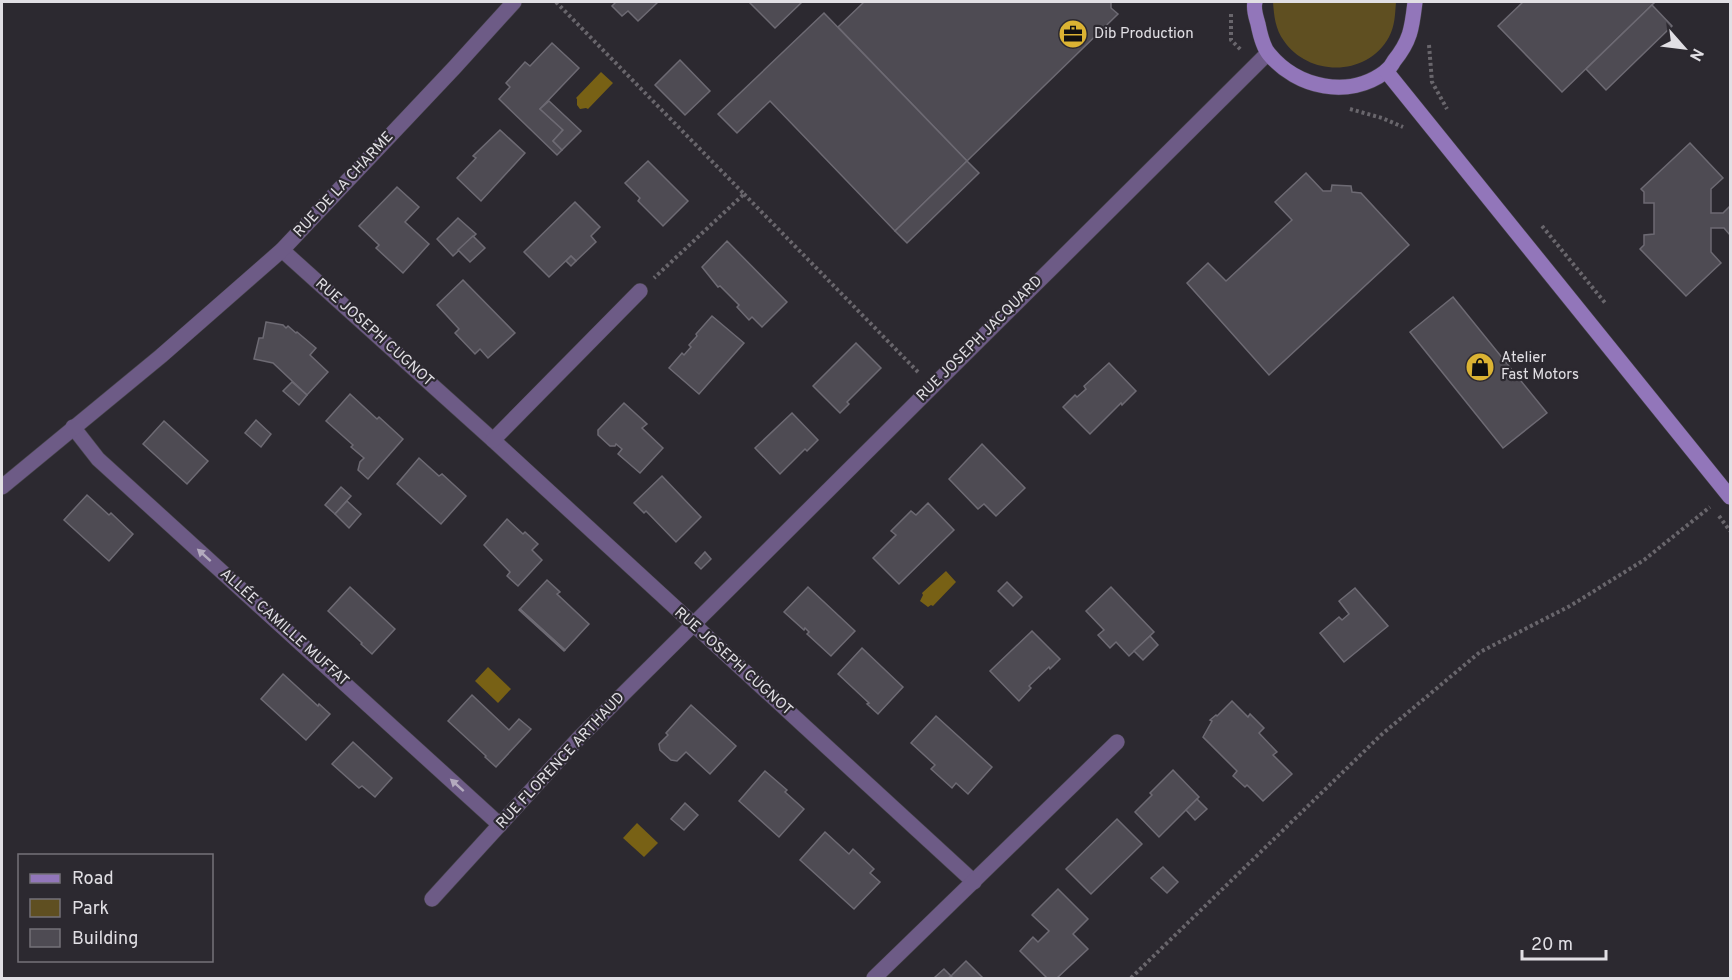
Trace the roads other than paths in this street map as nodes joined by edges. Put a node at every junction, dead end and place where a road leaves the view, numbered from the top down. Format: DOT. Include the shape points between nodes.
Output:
graph roads {
  1 [pos="514,2"];
  2 [pos="1255,2"];
  3 [pos="1415,2"];
  4 [pos="1268,53"];
  5 [pos="1386,71"];
  6 [pos="282,250"];
  7 [pos="640,291"];
  8 [pos="73,427"];
  9 [pos="493,440"];
  10 [pos="2,487"];
  11 [pos="1731,497"];
  12 [pos="693,625"];
  13 [pos="1116,742"];
  14 [pos="500,825"];
  15 [pos="974,882"];
  16 [pos="432,899"];
  17 [pos="874,978"];
  1 -- 6 [label="street, RUE DE LA CHARME"];
  2 -- 4 [label="street"];
  3 -- 5 [label="street" via="1405,47"];
  4 -- 5 [label="street" via="1290,73 1316,85 1335,88 1362,84"];
  4 -- 12 [label="street, RUE JOSEPH JACQUARD"];
  5 -- 11 [label="street"];
  6 -- 8 [label="street, RUE DE LA CHARME"];
  6 -- 9 [label="street, RUE JOSEPH CUGNOT"];
  7 -- 9 [label="street"];
  8 -- 10 [label="street, RUE DE LA CHARME"];
  14 -- 8 [label="street, ALLÉE CAMILLE MUFFAT, one-way" via="98,459"];
  9 -- 12 [label="street, RUE JOSEPH CUGNOT"];
  12 -- 14 [label="street, RUE FLORENCE ARTHAUD" via="579,738"];
  12 -- 15 [label="street, RUE JOSEPH CUGNOT"];
  13 -- 15 [label="street"];
  14 -- 16 [label="street, RUE FLORENCE ARTHAUD"];
  15 -- 17 [label="street"];
}
